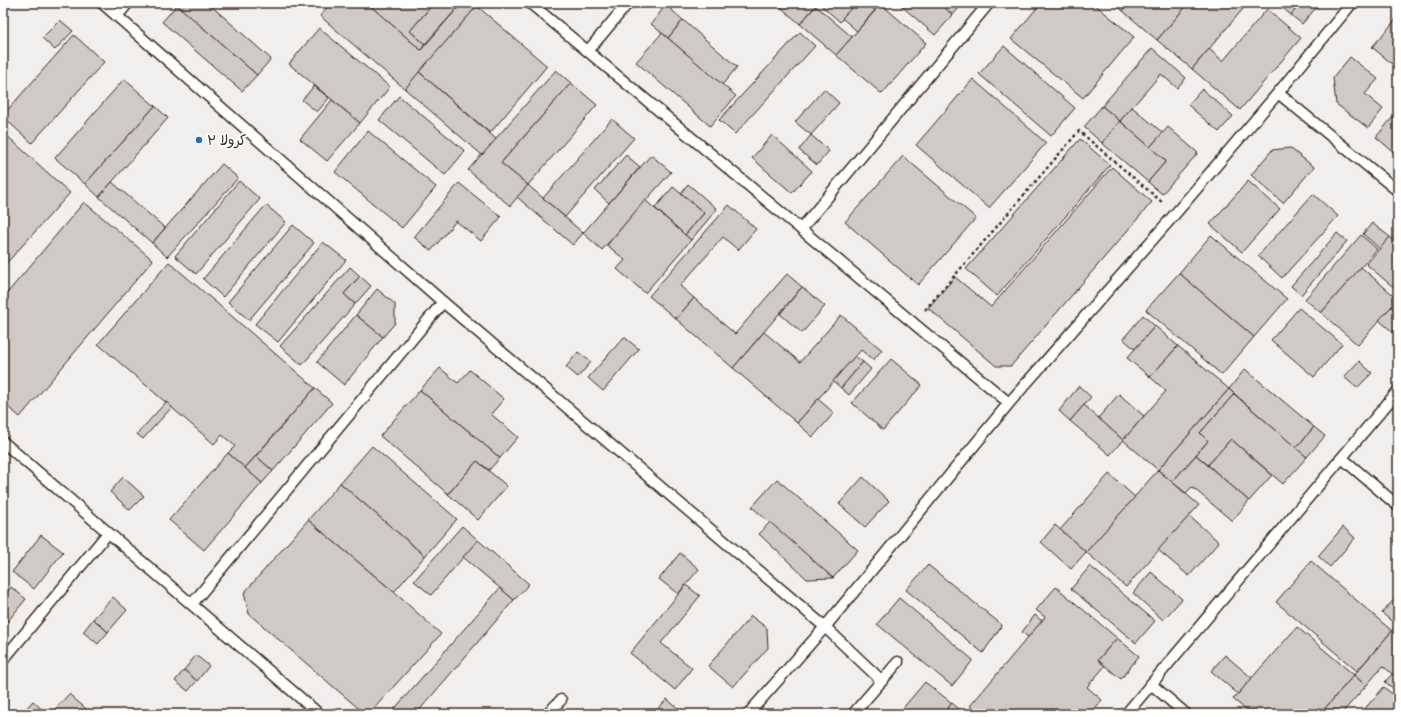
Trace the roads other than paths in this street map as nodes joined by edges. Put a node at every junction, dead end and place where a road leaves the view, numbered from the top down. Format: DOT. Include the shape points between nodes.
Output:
graph roads {
  1 [pos="102,3"];
  2 [pos="128,3"];
  3 [pos="530,3"];
  4 [pos="628,3"];
  5 [pos="989,3"];
  6 [pos="1352,3"];
  7 [pos="117,16"];
  8 [pos="588,51"];
  9 [pos="1278,93"];
  10 [pos="1398,191"];
  11 [pos="801,229"];
  12 [pos="443,302"];
  13 [pos="1398,391"];
  14 [pos="1009,403"];
  15 [pos="3,442"];
  16 [pos="1342,458"];
  17 [pos="1398,506"];
  18 [pos="108,533"];
  19 [pos="192,604"];
  20 [pos="825,626"];
  21 [pos="3,660"];
  22 [pos="898,662"];
  23 [pos="882,681"];
  24 [pos="1151,684"];
  25 [pos="561,700"];
  26 [pos="751,713"];
  27 [pos="320,714"];
  28 [pos="547,714"];
  29 [pos="853,714"];
  30 [pos="1126,714"];
  31 [pos="1186,714"];
  1 -- 7 [label="lane"];
  2 -- 7 [label="lane"];
  3 -- 8 [label="lane"];
  4 -- 8 [label="lane"];
  5 -- 11 [label="lane"];
  6 -- 9 [label="lane"];
  7 -- 12 [label="lane"];
  8 -- 11 [label="lane"];
  9 -- 10 [label="lane"];
  9 -- 14 [label="lane"];
  11 -- 14 [label="lane"];
  12 -- 19 [label="lane"];
  12 -- 20 [label="lane"];
  13 -- 16 [label="lane"];
  14 -- 20 [label="lane"];
  15 -- 18 [label="lane"];
  16 -- 17 [label="lane"];
  16 -- 24 [label="lane"];
  18 -- 19 [label="lane"];
  18 -- 21 [label="lane"];
  19 -- 27 [label="lane"];
  20 -- 23 [label="lane"];
  20 -- 26 [label="lane"];
  22 -- 23 [label="lane"];
  23 -- 29 [label="lane"];
  24 -- 30 [label="lane"];
  24 -- 31 [label="lane"];
  25 -- 28 [label="lane"];
}
